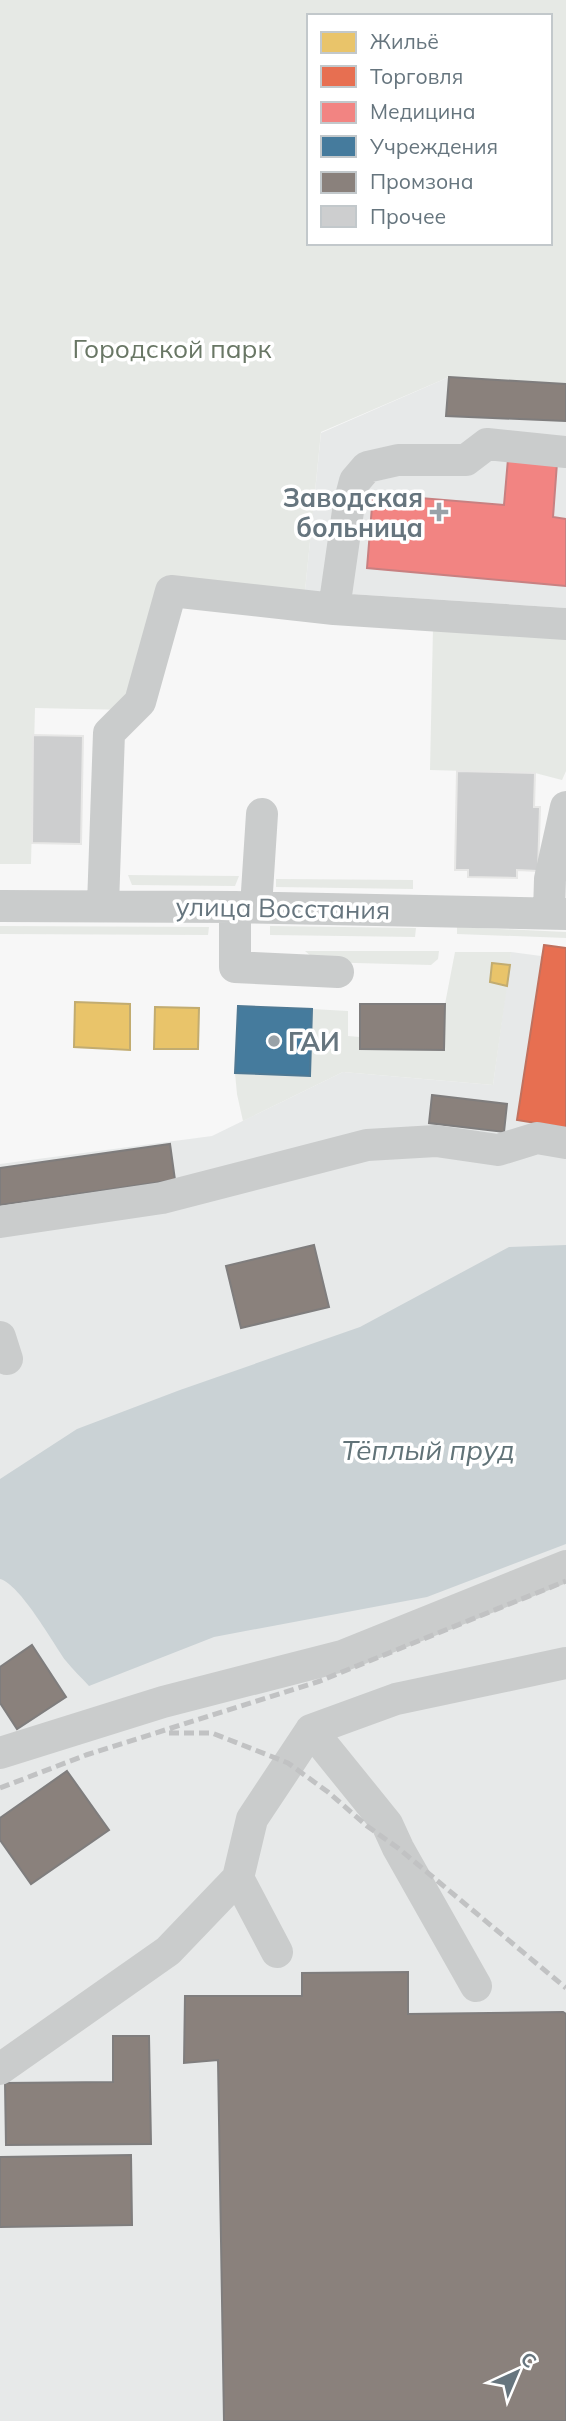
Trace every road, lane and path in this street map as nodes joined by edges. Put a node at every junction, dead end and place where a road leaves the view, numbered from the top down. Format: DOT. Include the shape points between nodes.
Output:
graph roads {
  1 [pos="566,452"];
  2 [pos="334,609"];
  3 [pos="566,624"];
  4 [pos="566,807"];
  5 [pos="262,814"];
  6 [pos="103,905"];
  7 [pos="0,906"];
  8 [pos="245,907"];
  9 [pos="558,914"];
  10 [pos="338,972"];
  11 [pos="566,1143"];
  12 [pos="0,1222"];
  13 [pos="566,1566"];
  14 [pos="566,1663"];
  15 [pos="311,1730"];
  16 [pos="0,1753"];
  17 [pos="238,1878"];
  18 [pos="277,1952"];
  19 [pos="476,1986"];
  20 [pos="0,2069"];
  1 -- 2 [label="street" via="486,444 466,460 398,460 367,467 355,481 349,504"];
  2 -- 3 [label="street"];
  2 -- 6 [label="street" via="171,591 140,702 108,733"];
  4 -- 9 [label="street" via="550,879"];
  5 -- 8 [label="street"];
  6 -- 7 [label="street, улица Восстания"];
  6 -- 8 [label="street, улица Восстания"];
  8 -- 9 [label="street, улица Восстания"];
  8 -- 10 [label="street" via="235,967"];
  11 -- 12 [label="street" via="537,1138 498,1150 436,1140 366,1145 162,1198"];
  13 -- 16 [label="street" via="342,1656 163,1702"];
  14 -- 15 [label="street" via="396,1699"];
  15 -- 17 [label="street" via="252,1819"];
  15 -- 19 [label="street" via="387,1824"];
  17 -- 18 [label="street"];
  17 -- 20 [label="street" via="168,1951"];
}
